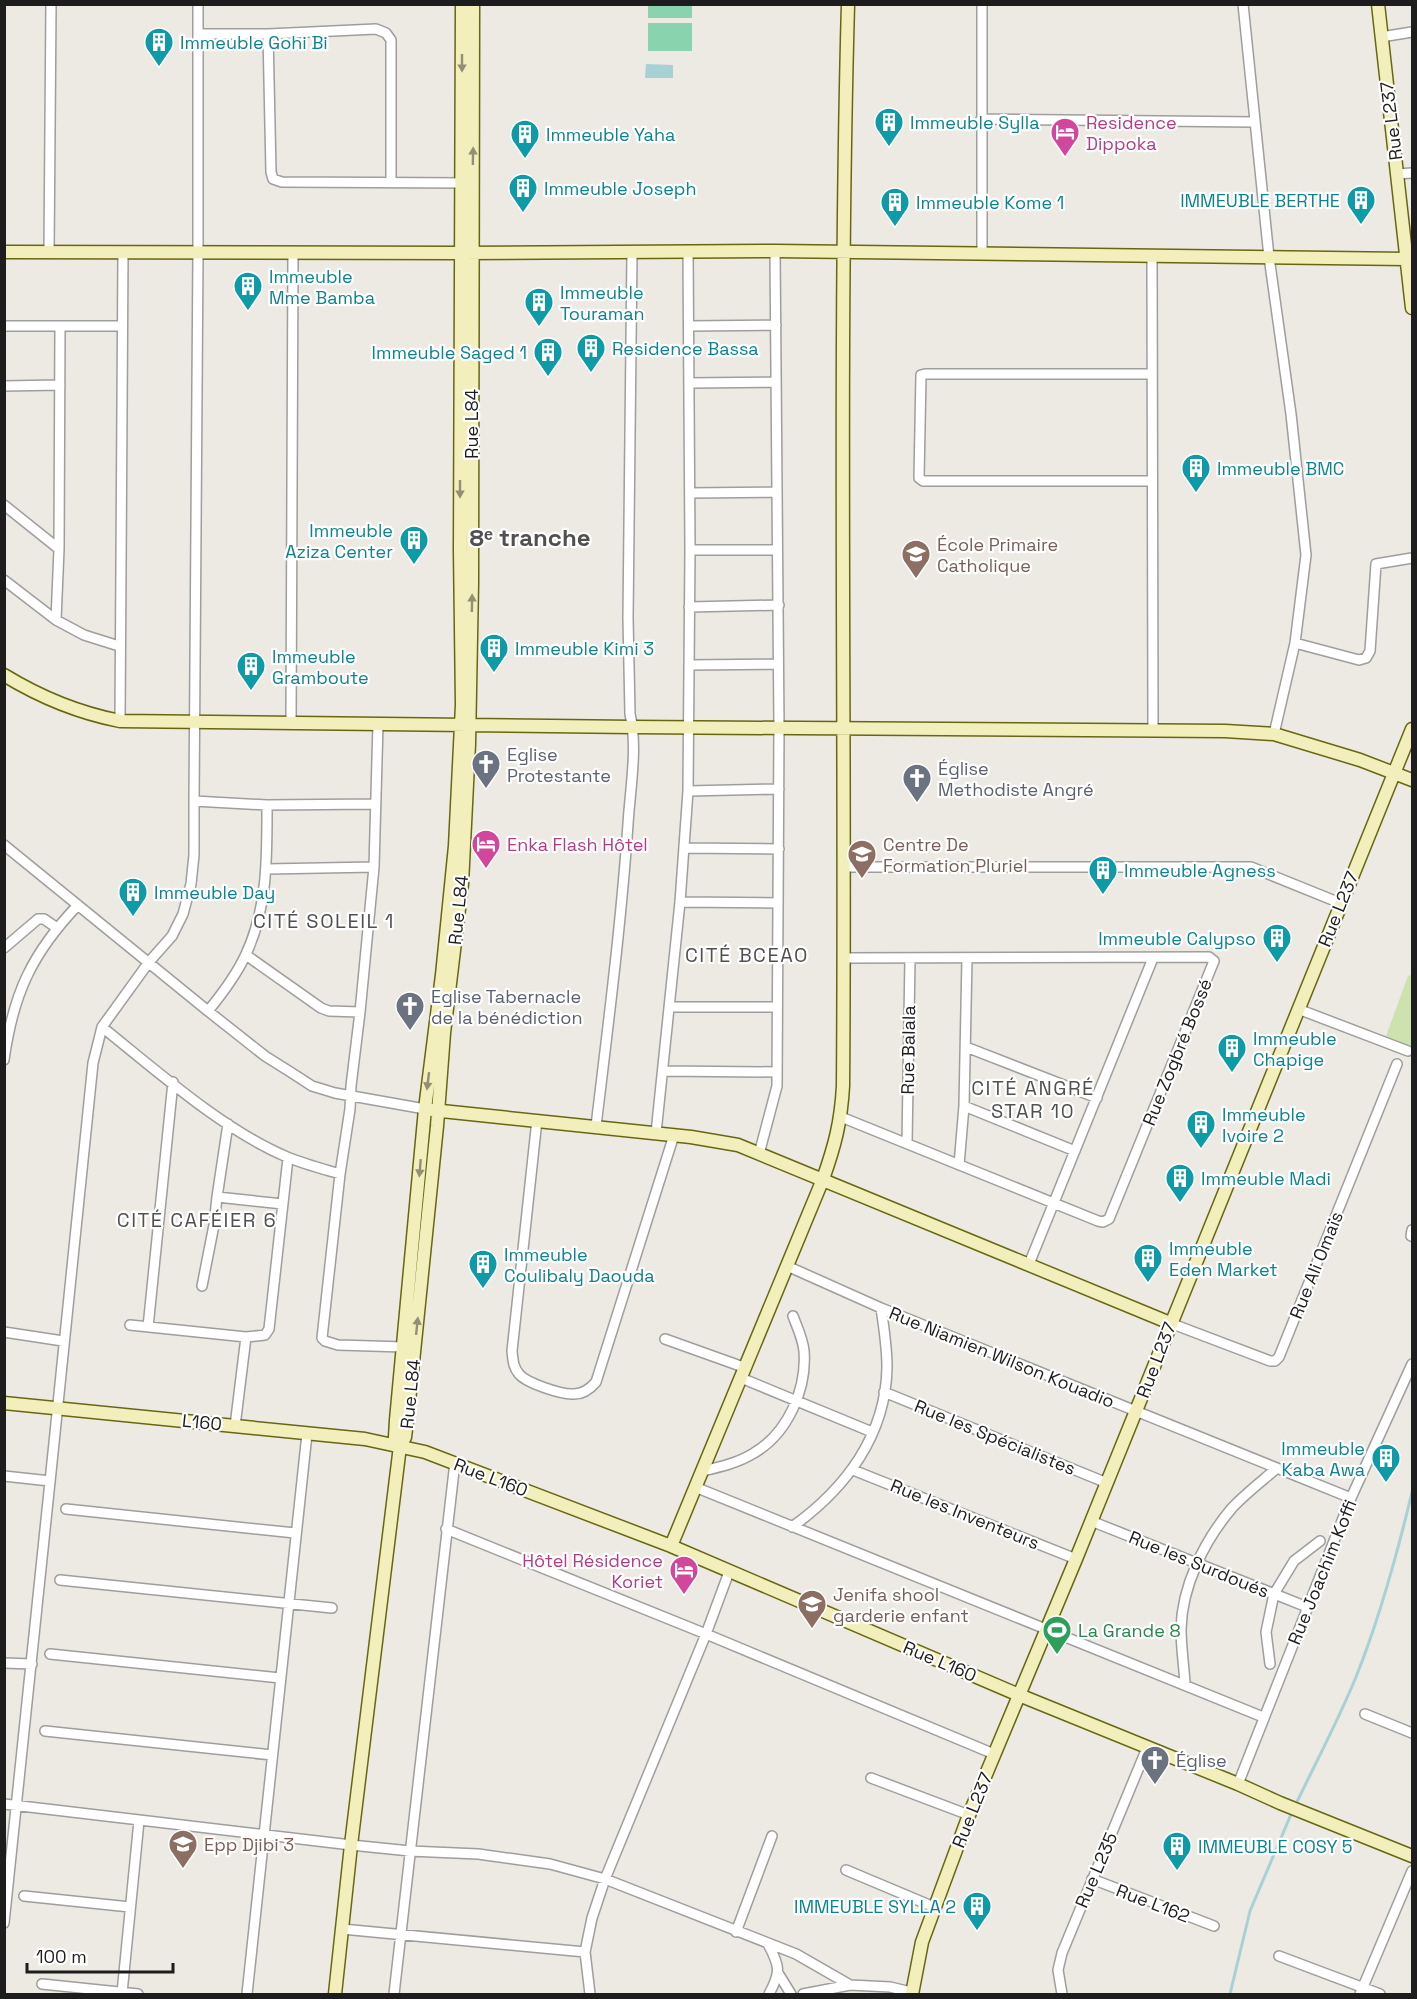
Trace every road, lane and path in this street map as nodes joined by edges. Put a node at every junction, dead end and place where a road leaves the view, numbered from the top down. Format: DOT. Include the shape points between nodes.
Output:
graph roads {
  1 [pos="51,4"];
  2 [pos="198,4"];
  3 [pos="462,4"];
  4 [pos="473,4"];
  5 [pos="848,4"];
  6 [pos="981,4"];
  7 [pos="1243,4"];
  8 [pos="1377,4"];
  9 [pos="1413,32"];
  10 [pos="198,34"];
  11 [pos="268,34"];
  12 [pos="1382,37"];
  13 [pos="981,119"];
  14 [pos="1254,122"];
  15 [pos="1413,173"];
  16 [pos="1397,174"];
  17 [pos="391,182"];
  18 [pos="467,183"];
  19 [pos="775,251"];
  20 [pos="4,252"];
  21 [pos="49,252"];
  22 [pos="123,252"];
  23 [pos="198,252"];
  24 [pos="632,252"];
  25 [pos="688,252"];
  26 [pos="845,252"];
  27 [pos="293,253"];
  28 [pos="467,253"];
  29 [pos="981,254"];
  30 [pos="1152,255"];
  31 [pos="1269,257"];
  32 [pos="1410,258"];
  33 [pos="1413,308"];
  34 [pos="776,325"];
  35 [pos="4,326"];
  36 [pos="60,326"];
  37 [pos="122,326"];
  38 [pos="689,326"];
  39 [pos="1152,374"];
  40 [pos="776,382"];
  41 [pos="689,383"];
  42 [pos="60,385"];
  43 [pos="4,386"];
  44 [pos="1152,481"];
  45 [pos="777,492"];
  46 [pos="690,493"];
  47 [pos="4,505"];
  48 [pos="59,549"];
  49 [pos="690,550"];
  50 [pos="777,550"];
  51 [pos="1413,558"];
  52 [pos="4,580"];
  53 [pos="779,606"];
  54 [pos="689,607"];
  55 [pos="56,621"];
  56 [pos="1294,643"];
  57 [pos="120,646"];
  58 [pos="778,663"];
  59 [pos="689,665"];
  60 [pos="4,675"];
  61 [pos="120,721"];
  62 [pos="194,722"];
  63 [pos="291,723"];
  64 [pos="378,724"];
  65 [pos="465,724"];
  66 [pos="633,727"];
  67 [pos="688,727"];
  68 [pos="779,727"];
  69 [pos="845,728"];
  70 [pos="1413,729"];
  71 [pos="1153,730"];
  72 [pos="1274,734"];
  73 [pos="1396,774"];
  74 [pos="1413,780"];
  75 [pos="779,789"];
  76 [pos="688,791"];
  77 [pos="194,801"];
  78 [pos="375,804"];
  79 [pos="267,805"];
  80 [pos="4,845"];
  81 [pos="684,848"];
  82 [pos="779,849"];
  83 [pos="374,867"];
  84 [pos="845,867"];
  85 [pos="267,869"];
  86 [pos="680,902"];
  87 [pos="778,903"];
  88 [pos="1340,903"];
  89 [pos="78,905"];
  90 [pos="57,928"];
  91 [pos="4,948"];
  92 [pos="246,955"];
  93 [pos="844,958"];
  94 [pos="910,958"];
  95 [pos="967,958"];
  96 [pos="1153,958"];
  97 [pos="149,962"];
  98 [pos="777,1006"];
  99 [pos="670,1007"];
  100 [pos="1298,1009"];
  101 [pos="208,1011"];
  102 [pos="360,1012"];
  103 [pos="102,1027"];
  104 [pos="966,1047"];
  105 [pos="1408,1051"];
  106 [pos="4,1060"];
  107 [pos="1397,1064"];
  108 [pos="663,1071"];
  109 [pos="777,1072"];
  110 [pos="172,1082"];
  111 [pos="351,1097"];
  112 [pos="1097,1098"];
  113 [pos="964,1106"];
  114 [pos="424,1109"];
  115 [pos="438,1110"];
  116 [pos="841,1117"];
  117 [pos="537,1120"];
  118 [pos="228,1124"];
  119 [pos="596,1126"];
  120 [pos="656,1132"];
  121 [pos="674,1135"];
  122 [pos="907,1143"];
  123 [pos="1076,1151"];
  124 [pos="759,1154"];
  125 [pos="288,1158"];
  126 [pos="959,1165"];
  127 [pos="340,1174"];
  128 [pos="823,1179"];
  129 [pos="217,1197"];
  130 [pos="283,1204"];
  131 [pos="1054,1204"];
  132 [pos="1029,1264"];
  133 [pos="787,1266"];
  134 [pos="202,1287"];
  135 [pos="881,1308"];
  136 [pos="793,1316"];
  137 [pos="1170,1323"];
  138 [pos="130,1325"];
  139 [pos="148,1327"];
  140 [pos="4,1332"];
  141 [pos="246,1337"];
  142 [pos="665,1339"];
  143 [pos="63,1341"];
  144 [pos="404,1347"];
  145 [pos="1413,1364"];
  146 [pos="744,1373"];
  147 [pos="884,1392"];
  148 [pos="796,1402"];
  149 [pos="4,1403"];
  150 [pos="56,1407"];
  151 [pos="1136,1411"];
  152 [pos="235,1426"];
  153 [pos="872,1432"];
  154 [pos="307,1434"];
  155 [pos="400,1446"];
  156 [pos="454,1462"];
  157 [pos="1277,1468"];
  158 [pos="853,1470"];
  159 [pos="702,1471"];
  160 [pos="4,1476"];
  161 [pos="50,1480"];
  162 [pos="1107,1483"];
  163 [pos="695,1487"];
  164 [pos="1351,1498"];
  165 [pos="66,1509"];
  166 [pos="1091,1521"];
  167 [pos="792,1527"];
  168 [pos="446,1529"];
  169 [pos="295,1533"];
  170 [pos="1320,1540"];
  171 [pos="671,1546"];
  172 [pos="1076,1559"];
  173 [pos="1197,1563"];
  174 [pos="729,1572"];
  175 [pos="60,1580"];
  176 [pos="1274,1594"];
  177 [pos="287,1604"];
  178 [pos="1307,1607"];
  179 [pos="332,1608"];
  180 [pos="1047,1629"];
  181 [pos="706,1634"];
  182 [pos="50,1654"];
  183 [pos="4,1663"];
  184 [pos="32,1664"];
  185 [pos="1270,1664"];
  186 [pos="280,1678"];
  187 [pos="1185,1684"];
  188 [pos="1019,1695"];
  189 [pos="1365,1714"];
  190 [pos="1263,1717"];
  191 [pos="45,1731"];
  192 [pos="1413,1733"];
  193 [pos="1148,1748"];
  194 [pos="994,1754"];
  195 [pos="272,1755"];
  196 [pos="871,1778"];
  197 [pos="1238,1784"];
  198 [pos="4,1804"];
  199 [pos="17,1805"];
  200 [pos="969,1815"];
  201 [pos="139,1821"];
  202 [pos="264,1834"];
  203 [pos="772,1836"];
  204 [pos="351,1845"];
  205 [pos="410,1851"];
  206 [pos="1413,1856"];
  207 [pos="846,1870"];
  208 [pos="1413,1871"];
  209 [pos="605,1879"];
  210 [pos="1092,1879"];
  211 [pos="24,1896"];
  212 [pos="130,1907"];
  213 [pos="934,1907"];
  214 [pos="4,1923"];
  215 [pos="1214,1926"];
  216 [pos="342,1929"];
  217 [pos="736,1932"];
  218 [pos="401,1934"];
  219 [pos="768,1944"];
  220 [pos="585,1952"];
  221 [pos="796,1954"];
  222 [pos="1279,1956"];
  223 [pos="778,1970"];
  224 [pos="42,1984"];
  225 [pos="850,1985"];
  226 [pos="1361,1991"];
  227 [pos="122,1993"];
  228 [pos="911,1993"];
  229 [pos="138,1995"];
  230 [pos="247,1995"];
  231 [pos="335,1995"];
  232 [pos="394,1995"];
  233 [pos="590,1995"];
  234 [pos="769,1995"];
  235 [pos="791,1995"];
  236 [pos="803,1995"];
  237 [pos="1062,1995"];
  238 [pos="1380,1995"];
  1 -- 21 [label="street"];
  2 -- 10 [label="street"];
  3 -- 18 [label="street, Rue L84, one-way"];
  18 -- 4 [label="street, Rue L84, one-way"];
  5 -- 26 [label="street"];
  6 -- 13 [label="street"];
  7 -- 14 [label="street"];
  8 -- 12 [label="street, Rue L237"];
  9 -- 12 [label="street"];
  10 -- 11 [label="street"];
  10 -- 23 [label="street"];
  11 -- 17 [label="street" via="273,179"];
  11 -- 17 [label="street" via="376,29 386,33 391,40"];
  12 -- 16 [label="street, Rue L237"];
  13 -- 14 [label="street"];
  13 -- 29 [label="street"];
  14 -- 31 [label="street"];
  15 -- 16 [label="street"];
  16 -- 32 [label="street, Rue L237"];
  17 -- 18 [label="street"];
  18 -- 28 [label="street, Rue L84"];
  19 -- 25 [label="street"];
  19 -- 26 [label="street"];
  19 -- 34 [label="street"];
  20 -- 21 [label="street"];
  21 -- 22 [label="street"];
  22 -- 23 [label="street"];
  22 -- 37 [label="street"];
  23 -- 27 [label="street"];
  23 -- 62 [label="street"];
  24 -- 25 [label="street"];
  24 -- 28 [label="street"];
  24 -- 66 [label="street" via="628,618"];
  25 -- 38 [label="street"];
  26 -- 29 [label="street"];
  26 -- 69 [label="street"];
  27 -- 28 [label="street"];
  27 -- 63 [label="street"];
  28 -- 65 [label="street, Rue L84"];
  29 -- 30 [label="street"];
  30 -- 31 [label="street"];
  30 -- 39 [label="street"];
  31 -- 32 [label="street"];
  31 -- 56 [label="street" via="1306,555"];
  32 -- 33 [label="street, Rue L237"];
  34 -- 38 [label="street"];
  34 -- 40 [label="street"];
  35 -- 36 [label="street"];
  36 -- 37 [label="street"];
  36 -- 42 [label="street"];
  37 -- 57 [label="street"];
  38 -- 41 [label="street"];
  39 -- 44 [label="street"];
  39 -- 44 [label="street" via="921,375 919,478 923,482"];
  40 -- 41 [label="street"];
  40 -- 45 [label="street"];
  41 -- 46 [label="street"];
  42 -- 43 [label="street"];
  42 -- 48 [label="street"];
  44 -- 71 [label="street"];
  45 -- 46 [label="street"];
  45 -- 50 [label="street"];
  46 -- 49 [label="street"];
  47 -- 48 [label="street"];
  48 -- 55 [label="street"];
  49 -- 50 [label="street"];
  49 -- 54 [label="street"];
  50 -- 53 [label="street"];
  51 -- 56 [label="street" via="1376,564 1370,651 1366,658 1359,660"];
  52 -- 55 [label="street"];
  53 -- 54 [label="street"];
  53 -- 58 [label="street"];
  54 -- 59 [label="street"];
  55 -- 57 [label="street"];
  56 -- 72 [label="street"];
  57 -- 61 [label="street"];
  58 -- 59 [label="street"];
  58 -- 68 [label="street"];
  59 -- 67 [label="street"];
  60 -- 61 [label="street" via="60,703"];
  61 -- 62 [label="street"];
  62 -- 63 [label="street"];
  62 -- 77 [label="street"];
  63 -- 64 [label="street"];
  64 -- 65 [label="street"];
  64 -- 78 [label="street"];
  65 -- 66 [label="street"];
  65 -- 114 [label="street, Rue L84, one-way" via="453,878"];
  65 -- 115 [label="street, Rue L84" via="462,884"];
  66 -- 67 [label="street"];
  66 -- 119 [label="street" via="621,914"];
  67 -- 68 [label="street"];
  67 -- 76 [label="street"];
  68 -- 69 [label="street"];
  68 -- 75 [label="street"];
  69 -- 71 [label="street"];
  69 -- 84 [label="street"];
  70 -- 73 [label="street, Rue L237"];
  71 -- 72 [label="street"];
  72 -- 73 [label="street"];
  73 -- 74 [label="street"];
  73 -- 88 [label="street, Rue L237"];
  75 -- 76 [label="street"];
  75 -- 82 [label="street"];
  76 -- 81 [label="street"];
  77 -- 79 [label="street"];
  77 -- 97 [label="street" via="193,865 183,914 172,936"];
  78 -- 79 [label="street"];
  78 -- 83 [label="street"];
  79 -- 85 [label="street"];
  80 -- 89 [label="street"];
  81 -- 82 [label="street"];
  81 -- 86 [label="street"];
  82 -- 87 [label="street"];
  83 -- 85 [label="street"];
  83 -- 102 [label="street"];
  84 -- 88 [label="street" via="1251,867"];
  84 -- 93 [label="street"];
  85 -- 92 [label="street" via="262,905"];
  86 -- 87 [label="street"];
  86 -- 99 [label="street"];
  87 -- 98 [label="street"];
  88 -- 100 [label="street, Rue L237"];
  89 -- 90 [label="street"];
  89 -- 97 [label="street"];
  90 -- 91 [label="street" via="39,919"];
  90 -- 106 [label="street" via="23,983 10,1022"];
  92 -- 101 [label="street"];
  92 -- 102 [label="street" via="321,1008"];
  93 -- 94 [label="street, Rue Zogbré Bossé"];
  93 -- 116 [label="street"];
  94 -- 95 [label="street, Rue Zogbré Bossé"];
  94 -- 122 [label="street, Rue Balala"];
  95 -- 96 [label="street, Rue Zogbré Bossé"];
  95 -- 104 [label="street"];
  96 -- 112 [label="street"];
  96 -- 131 [label="street, Rue Zogbré Bossé" via="1209,957 1214,962 1109,1218 1098,1221"];
  97 -- 101 [label="street"];
  97 -- 103 [label="street"];
  98 -- 99 [label="street"];
  98 -- 109 [label="street"];
  99 -- 108 [label="street"];
  100 -- 105 [label="street"];
  100 -- 137 [label="street, Rue L237"];
  101 -- 111 [label="street" via="265,1056 305,1081"];
  102 -- 111 [label="street"];
  103 -- 110 [label="street"];
  103 -- 143 [label="street" via="93,1063"];
  104 -- 112 [label="street"];
  104 -- 113 [label="street"];
  107 -- 137 [label="street, Rue Ali Omaïs" via="1279,1357 1270,1361"];
  108 -- 109 [label="street"];
  108 -- 120 [label="street"];
  109 -- 124 [label="street" via="777,1086"];
  110 -- 118 [label="street"];
  110 -- 139 [label="street"];
  111 -- 114 [label="street"];
  111 -- 127 [label="street"];
  112 -- 123 [label="street"];
  113 -- 123 [label="street"];
  113 -- 126 [label="street"];
  114 -- 115 [label="street"];
  114 -- 144 [label="street, Rue L84, one-way"];
  115 -- 117 [label="street"];
  155 -- 115 [label="street, Rue L84, one-way" via="407,1421"];
  116 -- 122 [label="street, Rue Zogbré Bossé"];
  116 -- 128 [label="street"];
  117 -- 119 [label="street"];
  117 -- 121 [label="street" via="513,1365 520,1376 534,1383 572,1394 590,1389 596,1382"];
  118 -- 125 [label="street"];
  118 -- 129 [label="street"];
  119 -- 120 [label="street"];
  120 -- 121 [label="street"];
  121 -- 124 [label="street" via="738,1145"];
  122 -- 126 [label="street, Rue Zogbré Bossé"];
  123 -- 131 [label="street"];
  124 -- 128 [label="street"];
  125 -- 127 [label="street"];
  125 -- 130 [label="street"];
  126 -- 131 [label="street, Rue Zogbré Bossé"];
  127 -- 144 [label="street" via="322,1338 338,1345"];
  128 -- 132 [label="street"];
  128 -- 133 [label="street"];
  129 -- 130 [label="street"];
  129 -- 134 [label="street"];
  130 -- 141 [label="street" via="269,1329 266,1335"];
  131 -- 132 [label="street"];
  132 -- 137 [label="street"];
  133 -- 135 [label="street, Rue Niamien Wilson Kouadio"];
  133 -- 146 [label="street"];
  135 -- 147 [label="street" via="887,1348"];
  135 -- 151 [label="street, Rue Niamien Wilson Kouadio"];
  136 -- 148 [label="street" via="804,1348 802,1386"];
  137 -- 151 [label="street, Rue L237"];
  138 -- 139 [label="street"];
  139 -- 141 [label="street"];
  140 -- 143 [label="street"];
  141 -- 152 [label="street"];
  142 -- 146 [label="street"];
  143 -- 150 [label="street"];
  144 -- 155 [label="street, Rue L84" via="395,1437"];
  145 -- 164 [label="street, Rue Joachim Koffi"];
  146 -- 148 [label="street"];
  146 -- 159 [label="street"];
  147 -- 153 [label="street"];
  147 -- 162 [label="street, Rue les Spécialistes"];
  148 -- 153 [label="street"];
  148 -- 159 [label="street" via="777,1433 763,1447 732,1464"];
  149 -- 150 [label="street, L160"];
  150 -- 152 [label="street, L160"];
  150 -- 161 [label="street"];
  151 -- 157 [label="street, Rue Niamien Wilson Kouadio"];
  151 -- 162 [label="street, Rue L237"];
  152 -- 154 [label="street, L160"];
  153 -- 158 [label="street"];
  154 -- 155 [label="street, L160"];
  154 -- 169 [label="street"];
  155 -- 156 [label="street, Rue L160"];
  155 -- 204 [label="street"];
  156 -- 168 [label="street"];
  156 -- 171 [label="street, Rue L160"];
  157 -- 164 [label="street, Rue Niamien Wilson Kouadio"];
  157 -- 173 [label="street" via="1233,1508"];
  158 -- 167 [label="street" via="815,1511"];
  158 -- 172 [label="street, Rue les Inventeurs"];
  159 -- 163 [label="street"];
  160 -- 161 [label="street"];
  161 -- 184 [label="street"];
  162 -- 166 [label="street, Rue L237"];
  163 -- 167 [label="street"];
  163 -- 171 [label="street"];
  164 -- 178 [label="street, Rue Joachim Koffi"];
  165 -- 169 [label="street"];
  166 -- 172 [label="street, Rue L237"];
  166 -- 173 [label="street, Rue les Surdoués"];
  167 -- 180 [label="street"];
  168 -- 181 [label="street"];
  168 -- 205 [label="street"];
  169 -- 177 [label="street"];
  170 -- 176 [label="street" via="1294,1561"];
  171 -- 174 [label="street, Rue L160"];
  172 -- 180 [label="street, Rue L237"];
  173 -- 176 [label="street, Rue les Surdoués"];
  173 -- 187 [label="street" via="1182,1617"];
  174 -- 181 [label="street"];
  174 -- 188 [label="street, Rue L160"];
  175 -- 177 [label="street"];
  176 -- 178 [label="street, Rue les Surdoués"];
  176 -- 185 [label="street" via="1266,1632"];
  177 -- 179 [label="street"];
  177 -- 186 [label="street"];
  178 -- 190 [label="street, Rue Joachim Koffi"];
  180 -- 187 [label="street"];
  180 -- 188 [label="street, Rue L237"];
  181 -- 194 [label="street"];
  181 -- 209 [label="street"];
  182 -- 186 [label="street"];
  183 -- 184 [label="street"];
  184 -- 199 [label="street"];
  186 -- 195 [label="street"];
  187 -- 190 [label="street"];
  188 -- 193 [label="street, Rue L160"];
  188 -- 194 [label="street, Rue L237"];
  189 -- 192 [label="street"];
  190 -- 197 [label="street, Rue Joachim Koffi"];
  191 -- 195 [label="street"];
  193 -- 197 [label="street, Rue L160"];
  193 -- 210 [label="street, Rue L235"];
  194 -- 200 [label="street, Rue L237"];
  195 -- 202 [label="street"];
  196 -- 200 [label="street"];
  197 -- 206 [label="street, Rue L160"];
  198 -- 199 [label="street"];
  199 -- 201 [label="street"];
  199 -- 214 [label="street"];
  200 -- 213 [label="street, Rue L237"];
  201 -- 202 [label="street"];
  201 -- 212 [label="street"];
  202 -- 204 [label="street"];
  202 -- 230 [label="street"];
  203 -- 217 [label="street"];
  204 -- 205 [label="street"];
  204 -- 216 [label="street"];
  205 -- 209 [label="street" via="516,1858"];
  205 -- 218 [label="street"];
  207 -- 213 [label="street"];
  208 -- 226 [label="street"];
  209 -- 217 [label="street"];
  209 -- 220 [label="street"];
  210 -- 215 [label="street, Rue L162"];
  210 -- 237 [label="street, Rue L235" via="1062,1953 1058,1970"];
  211 -- 212 [label="street"];
  212 -- 227 [label="street"];
  213 -- 228 [label="street, Rue L237"];
  216 -- 218 [label="street"];
  216 -- 231 [label="street"];
  217 -- 219 [label="street"];
  218 -- 220 [label="street"];
  218 -- 232 [label="street"];
  219 -- 221 [label="street"];
  219 -- 223 [label="street"];
  220 -- 233 [label="street"];
  221 -- 223 [label="street"];
  221 -- 225 [label="street"];
  222 -- 226 [label="street"];
  223 -- 234 [label="street"];
  223 -- 235 [label="street"];
  224 -- 227 [label="street"];
  225 -- 228 [label="street" via="890,1987"];
  225 -- 236 [label="street"];
  226 -- 238 [label="street"];
  227 -- 229 [label="street"];
}
